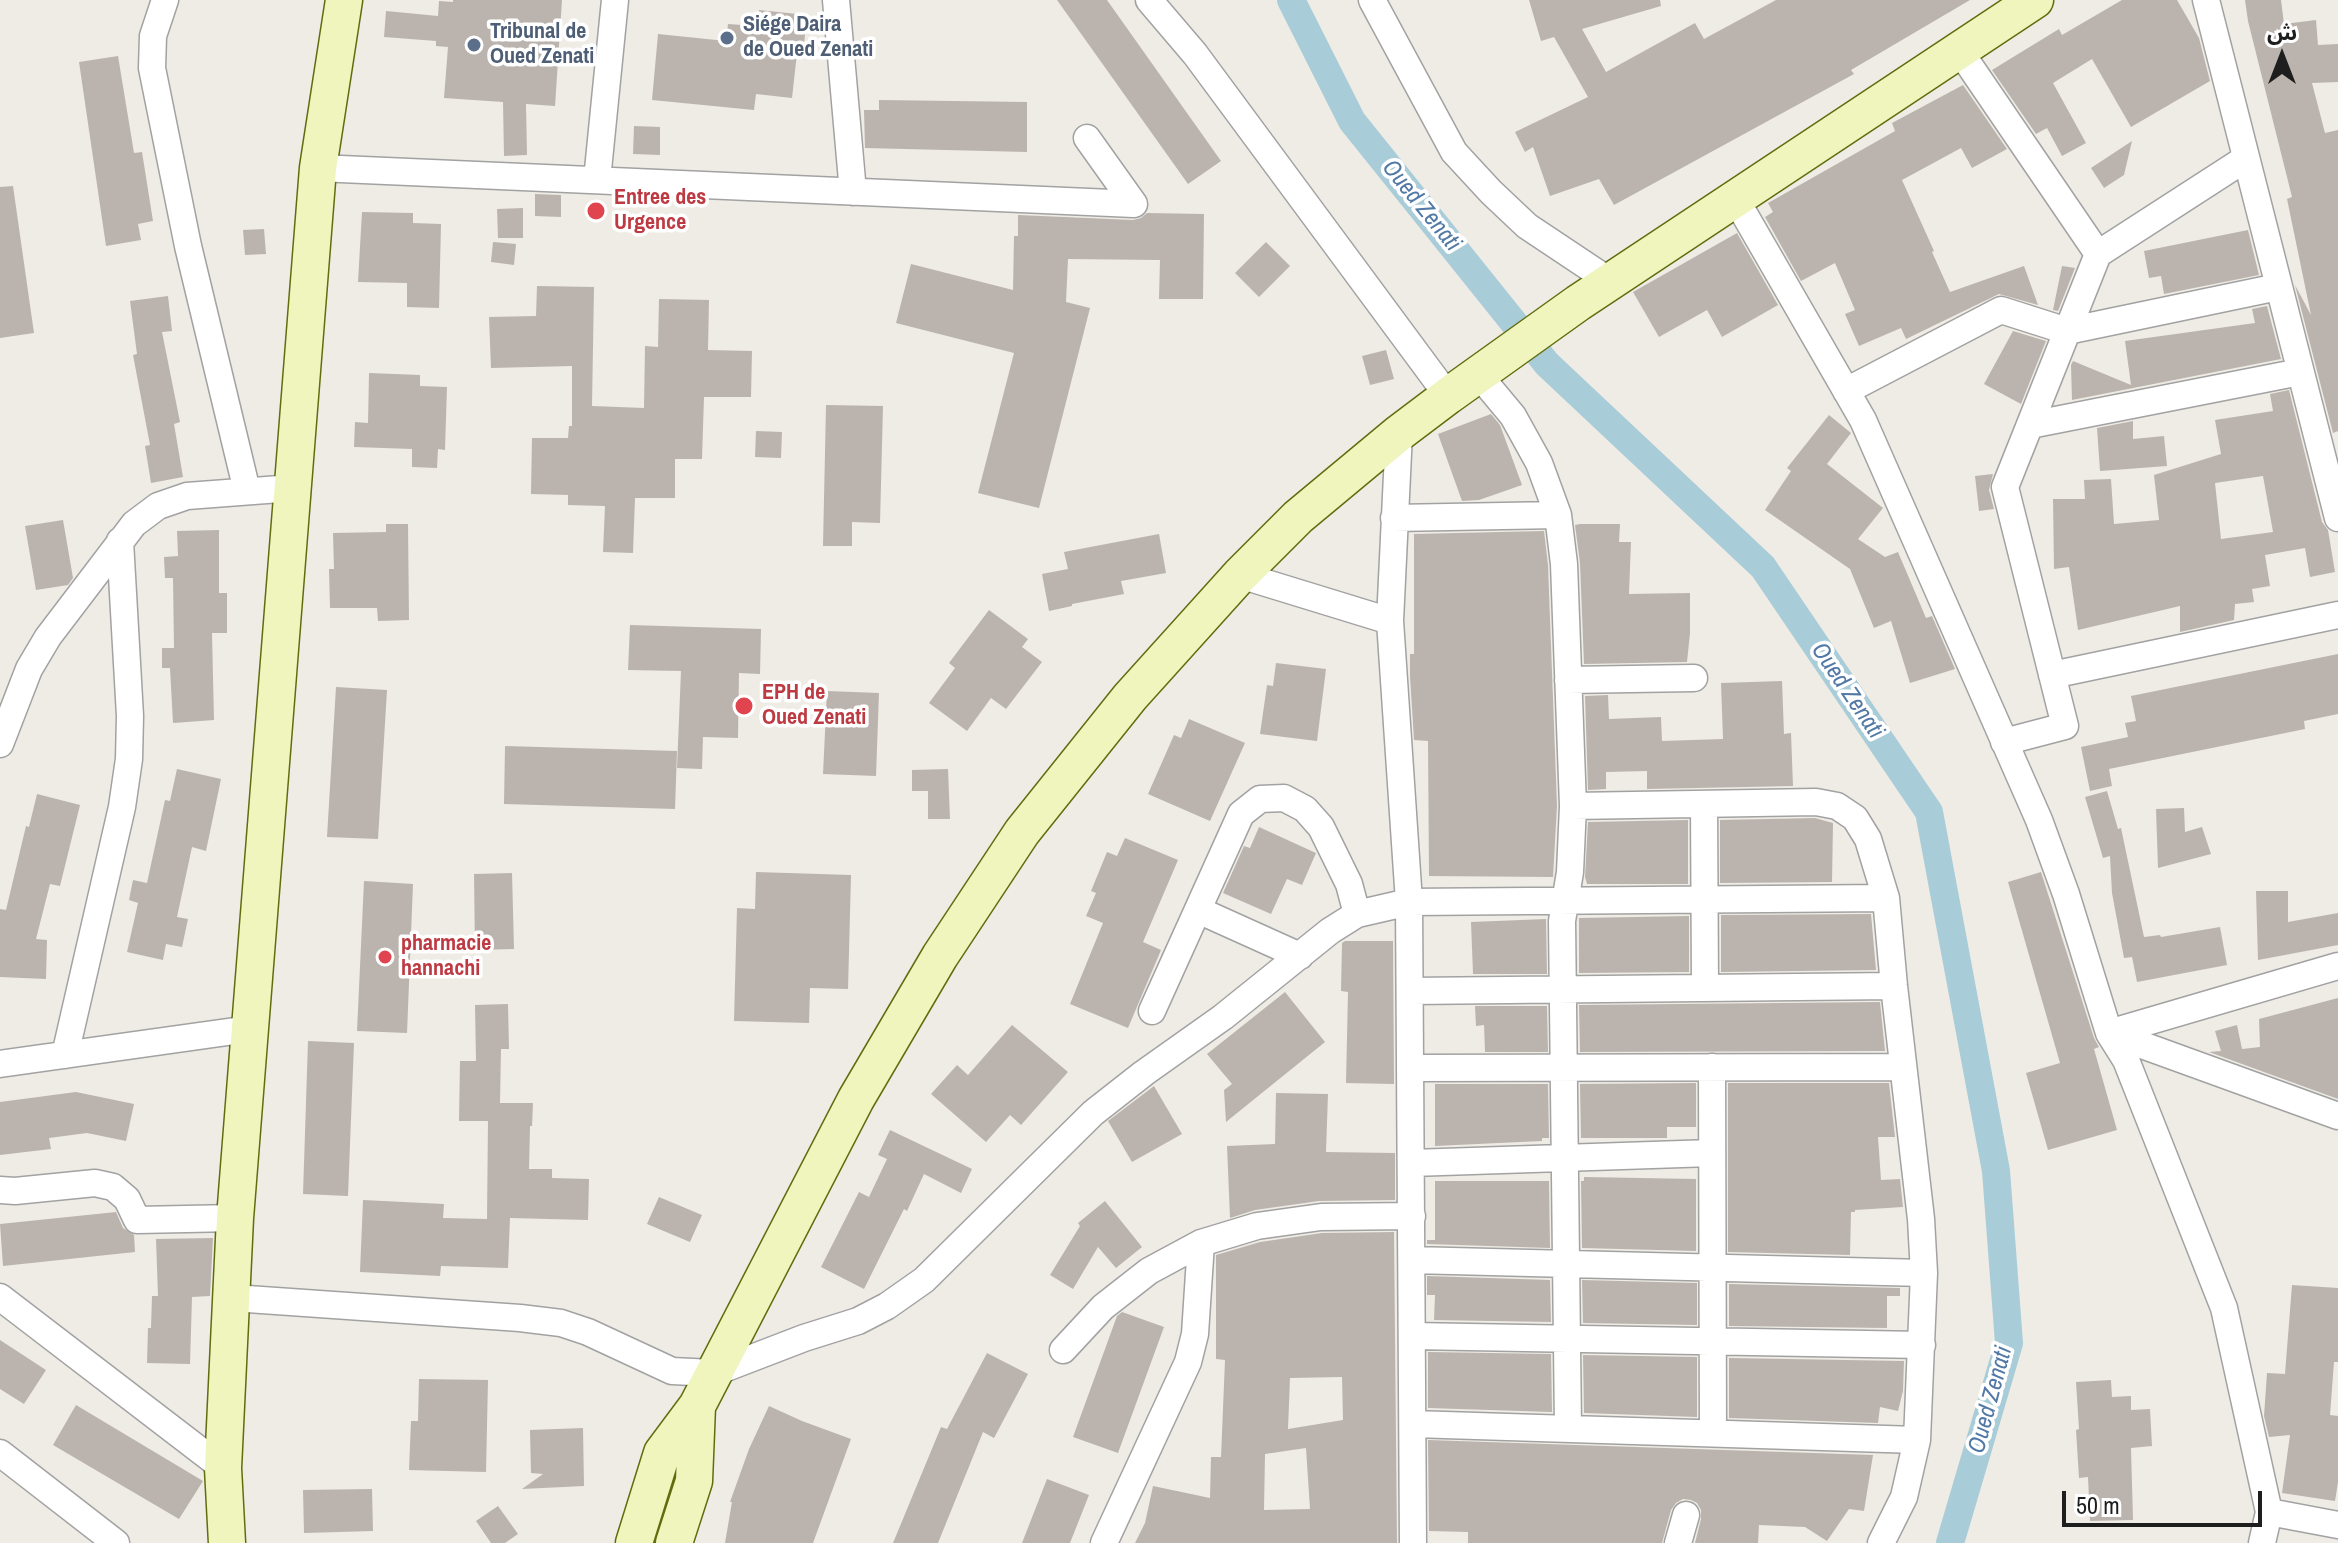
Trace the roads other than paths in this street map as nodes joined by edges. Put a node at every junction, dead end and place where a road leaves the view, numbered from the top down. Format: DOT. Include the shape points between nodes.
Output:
graph roads {
  1 [pos="165,0"];
  2 [pos="344,0"];
  3 [pos="615,0"];
  4 [pos="836,0"];
  5 [pos="1149,0"];
  6 [pos="2035,0"];
  7 [pos="2206,0"];
  8 [pos="1381,3"];
  9 [pos="1959,50"];
  10 [pos="1087,138"];
  11 [pos="2245,159"];
  12 [pos="318,168"];
  13 [pos="597,180"];
  14 [pos="853,192"];
  15 [pos="1735,198"];
  16 [pos="2098,254"];
  17 [pos="1611,282"];
  18 [pos="2278,287"];
  19 [pos="2067,331"];
  20 [pos="1485,369"];
  21 [pos="2300,372"];
  22 [pos="1846,391"];
  23 [pos="1448,396"];
  24 [pos="2030,425"];
  25 [pos="1399,433"];
  26 [pos="293,488"];
  27 [pos="247,491"];
  28 [pos="1558,515"];
  29 [pos="1394,518"];
  30 [pos="2338,518"];
  31 [pos="120,541"];
  32 [pos="1240,575"];
  33 [pos="2338,615"];
  34 [pos="1390,621"];
  35 [pos="2052,675"];
  36 [pos="1694,678"];
  37 [pos="1568,680"];
  38 [pos="2004,742"];
  39 [pos="0,744"];
  40 [pos="1704,804"];
  41 [pos="1573,806"];
  42 [pos="1886,898"];
  43 [pos="1705,899"];
  44 [pos="1564,901"];
  45 [pos="1409,902"];
  46 [pos="1198,910"];
  47 [pos="1357,914"];
  48 [pos="1300,956"];
  49 [pos="2338,966"];
  50 [pos="1894,986"];
  51 [pos="1705,988"];
  52 [pos="1564,990"];
  53 [pos="1411,991"];
  54 [pos="1152,1011"];
  55 [pos="249,1029"];
  56 [pos="2109,1033"];
  57 [pos="65,1055"];
  58 [pos="0,1064"];
  59 [pos="1564,1067"];
  60 [pos="1712,1067"];
  61 [pos="1903,1067"];
  62 [pos="1412,1068"];
  63 [pos="2338,1116"];
  64 [pos="1712,1153"];
  65 [pos="1566,1158"];
  66 [pos="1412,1163"];
  67 [pos="0,1190"];
  68 [pos="1412,1216"];
  69 [pos="235,1218"];
  70 [pos="1201,1243"];
  71 [pos="1412,1260"];
  72 [pos="1567,1264"];
  73 [pos="1712,1268"];
  74 [pos="1924,1273"];
  75 [pos="0,1297"];
  76 [pos="233,1298"];
  77 [pos="1412,1336"];
  78 [pos="1567,1339"];
  79 [pos="1713,1341"];
  80 [pos="1922,1345"];
  81 [pos="1063,1350"];
  82 [pos="713,1373"];
  83 [pos="697,1406"];
  84 [pos="1413,1424"];
  85 [pos="1568,1428"];
  86 [pos="1713,1433"];
  87 [pos="1917,1440"];
  88 [pos="0,1453"];
  89 [pos="223,1468"];
  90 [pos="2269,1512"];
  91 [pos="1686,1515"];
  92 [pos="2338,1525"];
  93 [pos="116,1543"];
  94 [pos="227,1543"];
  95 [pos="634,1543"];
  96 [pos="674,1543"];
  97 [pos="1104,1543"];
  98 [pos="1413,1543"];
  99 [pos="1678,1543"];
  100 [pos="1881,1543"];
  101 [pos="2262,1543"];
  1 -- 27 [label="street" via="153,36 152,68"];
  2 -- 12 [label="street"];
  3 -- 13 [label="street"];
  4 -- 14 [label="street"];
  5 -- 23 [label="street" via="1195,54"];
  6 -- 9 [label="street"];
  7 -- 11 [label="street"];
  8 -- 17 [label="street" via="1454,152 1527,226"];
  9 -- 15 [label="street"];
  9 -- 16 [label="street"];
  10 -- 14 [label="street" via="1134,204"];
  11 -- 16 [label="street"];
  11 -- 18 [label="street"];
  12 -- 13 [label="street"];
  12 -- 26 [label="street"];
  13 -- 14 [label="street"];
  15 -- 17 [label="street"];
  15 -- 22 [label="street"];
  16 -- 19 [label="street"];
  17 -- 20 [label="street"];
  18 -- 19 [label="street"];
  18 -- 21 [label="street"];
  19 -- 22 [label="street" via="2001,310"];
  19 -- 24 [label="street"];
  20 -- 23 [label="street"];
  20 -- 28 [label="street" via="1539,463"];
  21 -- 24 [label="street"];
  21 -- 30 [label="street"];
  22 -- 38 [label="street"];
  23 -- 25 [label="street"];
  24 -- 35 [label="street" via="2005,487"];
  25 -- 29 [label="street"];
  25 -- 32 [label="street" via="1298,517"];
  26 -- 27 [label="street"];
  26 -- 55 [label="street"];
  27 -- 31 [label="street" via="187,496 158,506"];
  28 -- 29 [label="street"];
  28 -- 37 [label="street"];
  29 -- 34 [label="street"];
  31 -- 39 [label="street" via="29,669"];
  31 -- 57 [label="street" via="129,759"];
  32 -- 34 [label="street"];
  32 -- 82 [label="street" via="1130,697 1022,832 940,956 856,1099"];
  33 -- 35 [label="street"];
  34 -- 45 [label="street"];
  35 -- 38 [label="street" via="2065,726"];
  36 -- 37 [label="street"];
  37 -- 41 [label="street"];
  38 -- 56 [label="street" via="2045,835"];
  40 -- 41 [label="street"];
  40 -- 42 [label="street" via="1837,806 1855,818 1868,839"];
  40 -- 43 [label="street"];
  41 -- 44 [label="street"];
  42 -- 43 [label="street"];
  42 -- 50 [label="street"];
  43 -- 44 [label="street"];
  43 -- 51 [label="street"];
  44 -- 45 [label="street"];
  44 -- 52 [label="street"];
  45 -- 47 [label="street"];
  45 -- 53 [label="street"];
  46 -- 47 [label="street" via="1241,814 1260,799 1284,798 1305,809 1321,827 1349,884"];
  46 -- 48 [label="street"];
  46 -- 54 [label="street"];
  47 -- 48 [label="street"];
  48 -- 82 [label="street" via="1093,1113 924,1280 858,1321"];
  49 -- 56 [label="street"];
  50 -- 51 [label="street"];
  50 -- 61 [label="street"];
  51 -- 52 [label="street"];
  52 -- 53 [label="street"];
  52 -- 59 [label="street"];
  53 -- 62 [label="street"];
  55 -- 57 [label="street"];
  55 -- 69 [label="street"];
  56 -- 63 [label="street"];
  56 -- 90 [label="street" via="2126,1060 2224,1308"];
  57 -- 58 [label="street"];
  59 -- 60 [label="street"];
  59 -- 62 [label="street"];
  59 -- 65 [label="street"];
  60 -- 61 [label="street"];
  60 -- 64 [label="street"];
  61 -- 74 [label="street"];
  62 -- 66 [label="street"];
  64 -- 65 [label="street"];
  64 -- 73 [label="street"];
  65 -- 66 [label="street"];
  65 -- 72 [label="street"];
  66 -- 68 [label="street"];
  67 -- 69 [label="street" via="95,1183 113,1187 127,1199 137,1220"];
  68 -- 70 [label="street" via="1321,1217 1257,1226"];
  68 -- 71 [label="street"];
  69 -- 76 [label="street"];
  70 -- 81 [label="street" via="1149,1271 1114,1298"];
  70 -- 97 [label="street" via="1188,1362"];
  71 -- 72 [label="street"];
  71 -- 77 [label="street"];
  72 -- 73 [label="street"];
  72 -- 78 [label="street"];
  73 -- 74 [label="street"];
  73 -- 79 [label="street"];
  74 -- 80 [label="street"];
  75 -- 89 [label="street"];
  76 -- 82 [label="street" via="561,1323 672,1371"];
  76 -- 89 [label="street"];
  77 -- 78 [label="street"];
  77 -- 84 [label="street"];
  78 -- 79 [label="street"];
  78 -- 85 [label="street"];
  79 -- 80 [label="street"];
  79 -- 86 [label="street"];
  80 -- 87 [label="street"];
  82 -- 83 [label="street"];
  83 -- 95 [label="street" via="662,1453"];
  83 -- 96 [label="street" via="694,1481"];
  84 -- 85 [label="street"];
  84 -- 98 [label="street"];
  85 -- 86 [label="street"];
  86 -- 87 [label="street"];
  87 -- 100 [label="street" via="1904,1497"];
  88 -- 93 [label="street"];
  89 -- 94 [label="street"];
  90 -- 92 [label="street"];
  90 -- 101 [label="street"];
  91 -- 99 [label="street"];
}
